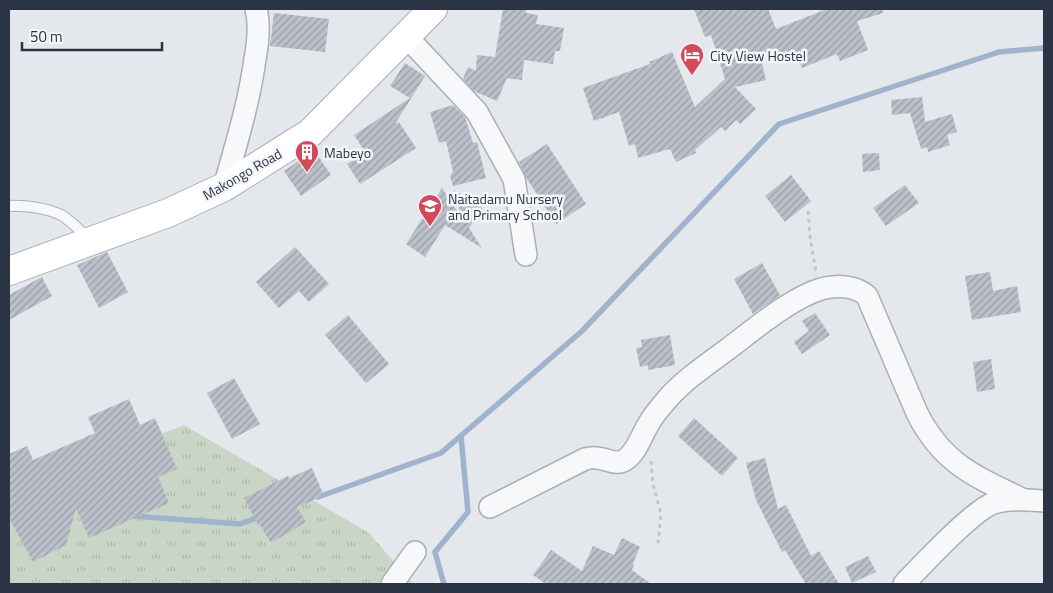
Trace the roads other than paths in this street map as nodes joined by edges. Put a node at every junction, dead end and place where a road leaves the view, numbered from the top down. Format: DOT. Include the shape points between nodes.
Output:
graph roads {
  1 [pos="256,9"];
  2 [pos="433,9"];
  3 [pos="406,36"];
  4 [pos="224,187"];
  5 [pos="9,206"];
  6 [pos="92,242"];
  7 [pos="526,255"];
  8 [pos="9,271"];
  9 [pos="1022,499"];
  10 [pos="1044,501"];
  11 [pos="490,507"];
  12 [pos="415,552"];
  13 [pos="392,584"];
  14 [pos="904,584"];
  1 -- 4 [label="street" via="258,41 248,99"];
  2 -- 3 [label="street, Makongo Road"];
  3 -- 4 [label="street, Makongo Road" via="310,133"];
  3 -- 7 [label="street" via="477,112 514,179"];
  4 -- 6 [label="street, Makongo Road"];
  5 -- 6 [label="lane" via="43,209 62,216"];
  6 -- 8 [label="street, Makongo Road"];
  9 -- 10 [label="street"];
  9 -- 11 [label="street" via="984,481 940,450 926,431 867,296 860,289 837,286 794,302 687,380 665,402 624,461 595,457 585,459"];
  9 -- 14 [label="street" via="992,503 969,520"];
  12 -- 13 [label="street"];
}
